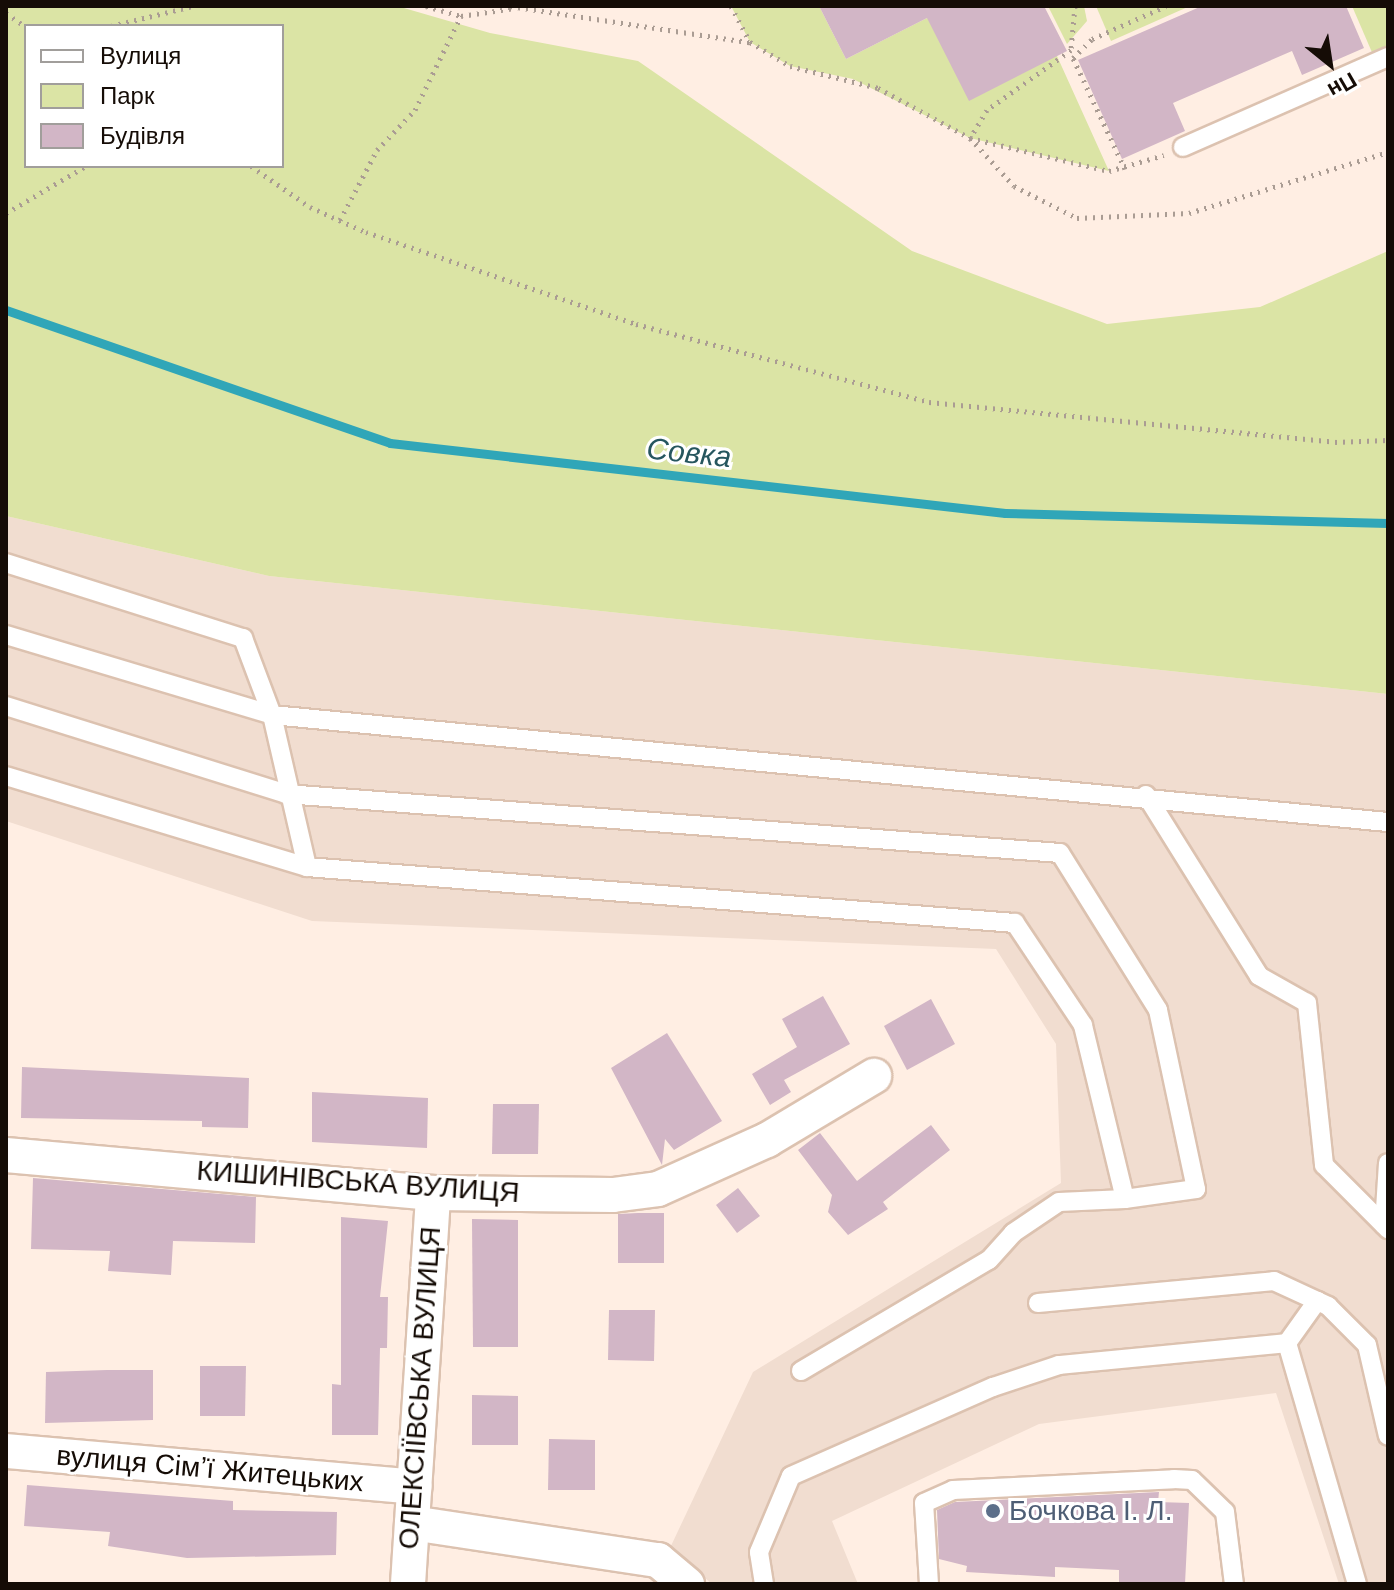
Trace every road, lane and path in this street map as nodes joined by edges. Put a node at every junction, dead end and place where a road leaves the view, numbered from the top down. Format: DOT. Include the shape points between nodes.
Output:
graph roads {
  1 [pos="193,6"];
  2 [pos="426,6"];
  3 [pos="731,6"];
  4 [pos="1075,6"];
  5 [pos="1166,6"];
  6 [pos="513,7"];
  7 [pos="6,13"];
  8 [pos="461,16"];
  9 [pos="119,24"];
  10 [pos="24,26"];
  11 [pos="750,42"];
  12 [pos="1388,57"];
  13 [pos="970,138"];
  14 [pos="1183,147"];
  15 [pos="1388,152"];
  16 [pos="83,168"];
  17 [pos="254,168"];
  18 [pos="1126,169"];
  19 [pos="6,213"];
  20 [pos="340,220"];
  21 [pos="1388,440"];
  22 [pos="6,563"];
  23 [pos="6,635"];
  24 [pos="6,706"];
  25 [pos="272,715"];
  26 [pos="6,776"];
  27 [pos="286,794"];
  28 [pos="1146,795"];
  29 [pos="1388,822"];
  30 [pos="307,867"];
  31 [pos="874,1076"];
  32 [pos="6,1155"];
  33 [pos="1388,1163"];
  34 [pos="433,1193"];
  35 [pos="1125,1199"];
  36 [pos="1386,1227"];
  37 [pos="1317,1301"];
  38 [pos="1038,1303"];
  39 [pos="1287,1343"];
  40 [pos="801,1371"];
  41 [pos="1388,1436"];
  42 [pos="6,1451"];
  43 [pos="414,1487"];
  44 [pos="412,1523"];
  45 [pos="408,1584"];
  46 [pos="687,1584"];
  47 [pos="764,1584"];
  48 [pos="929,1584"];
  49 [pos="1234,1584"];
  50 [pos="1357,1584"];
  1 -- 9 [label="path"];
  2 -- 8 [label="path"];
  3 -- 11 [label="path"];
  4 -- 13 [label="path" via="1071,50 987,110"];
  5 -- 18 [label="path" via="1092,39 1073,58"];
  6 -- 8 [label="path"];
  6 -- 11 [label="path"];
  7 -- 10 [label="path"];
  8 -- 20 [label="path" via="415,110 377,150"];
  11 -- 13 [label="path" via="790,66 878,88"];
  12 -- 14 [label="lane"];
  13 -- 15 [label="path" via="1014,186 1077,218 1189,213"];
  13 -- 18 [label="path" via="1109,171"];
  14 -- 18 [label="path"];
  16 -- 19 [label="path"];
  17 -- 20 [label="path" via="310,207"];
  20 -- 21 [label="path" via="636,324 929,402 1335,442"];
  22 -- 25 [label="lane" via="243,638"];
  23 -- 25 [label="lane"];
  24 -- 27 [label="lane"];
  25 -- 27 [label="lane"];
  25 -- 28 [label="lane"];
  26 -- 30 [label="lane"];
  27 -- 30 [label="lane"];
  27 -- 35 [label="lane" via="1060,853 1158,1010 1196,1189"];
  28 -- 29 [label="lane"];
  28 -- 36 [label="lane" via="1259,976 1307,1003 1324,1165"];
  30 -- 35 [label="lane" via="1015,923 1083,1025"];
  31 -- 34 [label="street, КИШИНІВСЬКА ВУЛИЦЯ" via="767,1140 658,1189 613,1195"];
  32 -- 34 [label="street, КИШИНІВСЬКА ВУЛИЦЯ"];
  33 -- 36 [label="lane"];
  34 -- 43 [label="street, ОЛЕКСІЇВСЬКА ВУЛИЦЯ"];
  35 -- 40 [label="lane" via="1059,1202 1013,1233 989,1260"];
  37 -- 38 [label="lane" via="1274,1281"];
  37 -- 39 [label="lane"];
  37 -- 41 [label="lane" via="1367,1345"];
  39 -- 47 [label="lane" via="1059,1365 993,1387 791,1476 759,1552"];
  39 -- 50 [label="lane"];
  42 -- 43 [label="street, вулиця Сімʼї Житецьких"];
  43 -- 44 [label="street, ОЛЕКСІЇВСЬКА ВУЛИЦЯ"];
  44 -- 45 [label="street, ОЛЕКСІЇВСЬКА ВУЛИЦЯ"];
  44 -- 46 [label="street" via="658,1560"];
  48 -- 49 [label="lane" via="924,1503 953,1490 1174,1479 1192,1480 1225,1512"];
}
